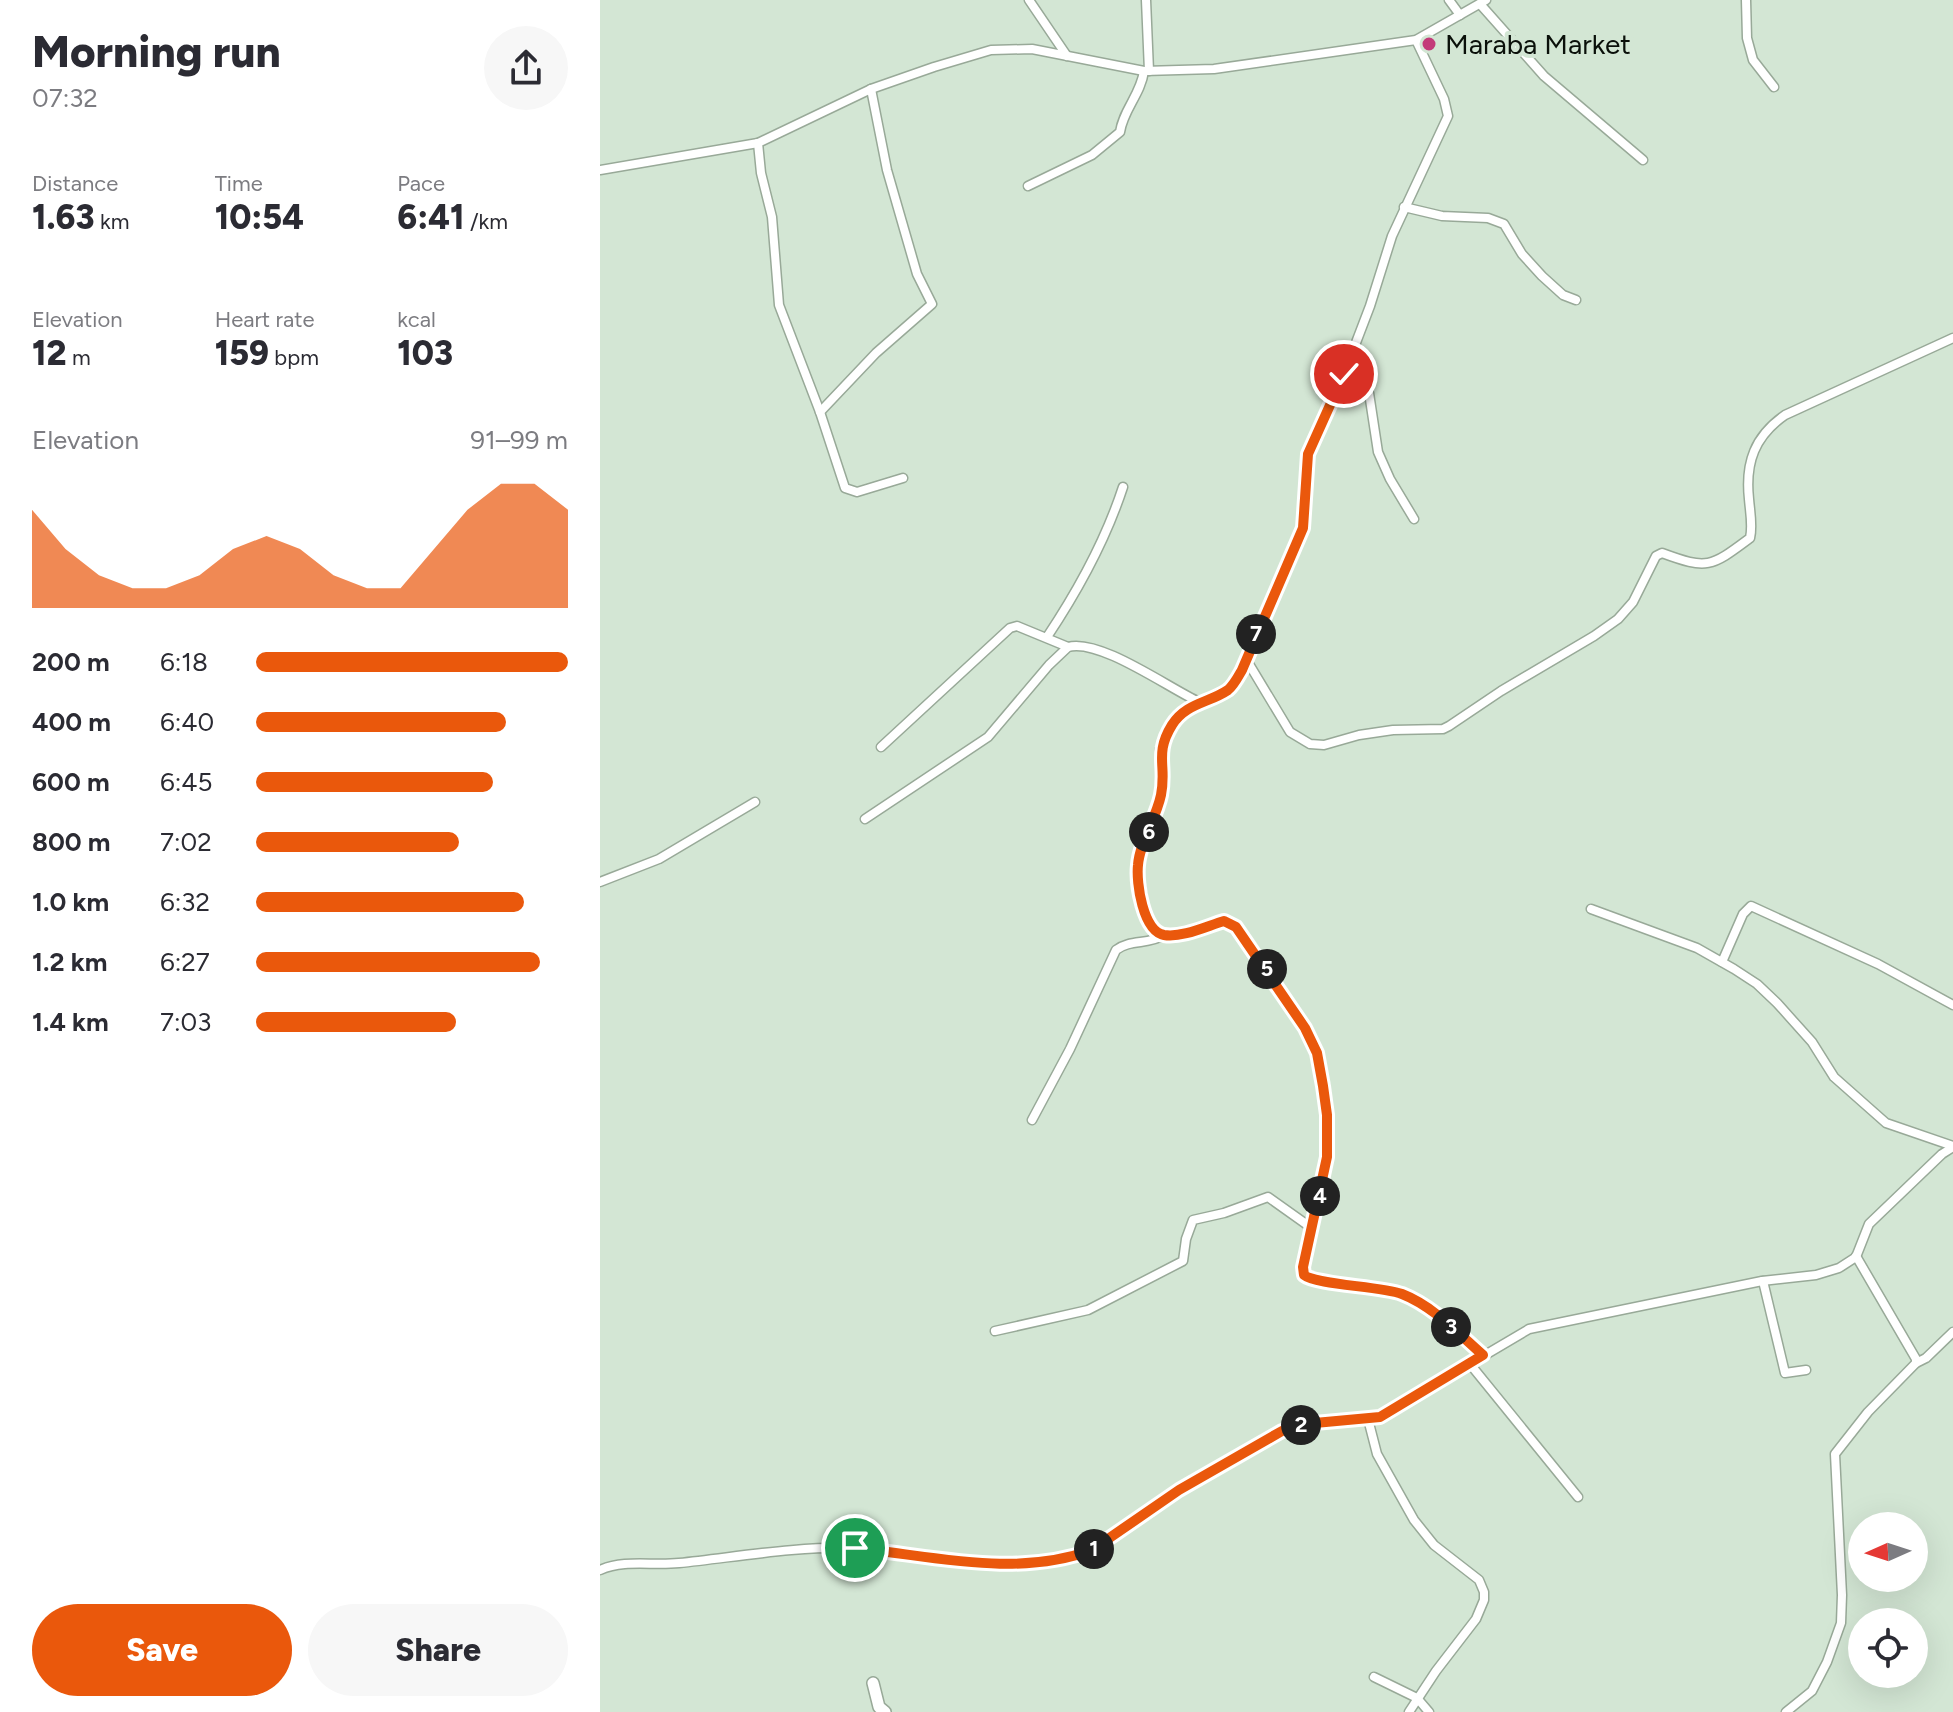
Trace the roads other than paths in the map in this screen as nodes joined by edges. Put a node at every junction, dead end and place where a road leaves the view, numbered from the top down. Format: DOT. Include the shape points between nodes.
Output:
graph roads {
  1 [pos="1029,0"];
  2 [pos="1146,0"];
  3 [pos="1449,0"];
  4 [pos="1746,0"];
  5 [pos="1483,2"];
  6 [pos="1460,15"];
  7 [pos="1416,40"];
  8 [pos="1068,57"];
  9 [pos="1147,71"];
  10 [pos="1774,87"];
  11 [pos="871,89"];
  12 [pos="758,143"];
  13 [pos="1643,160"];
  14 [pos="600,170"];
  15 [pos="1028,186"];
  16 [pos="1404,207"];
  17 [pos="1576,300"];
  18 [pos="1953,338"];
  19 [pos="1334,394"];
  20 [pos="820,412"];
  21 [pos="903,478"];
  22 [pos="1123,487"];
  23 [pos="1414,519"];
  24 [pos="1047,637"];
  25 [pos="1068,647"];
  26 [pos="1246,659"];
  27 [pos="1199,702"];
  28 [pos="881,747"];
  29 [pos="755,802"];
  30 [pos="865,819"];
  31 [pos="600,882"];
  32 [pos="1591,909"];
  33 [pos="1164,935"];
  34 [pos="1722,962"];
  35 [pos="1953,1005"];
  36 [pos="1032,1120"];
  37 [pos="1953,1146"];
  38 [pos="1313,1229"];
  39 [pos="1856,1256"];
  40 [pos="1763,1281"];
  41 [pos="995,1331"];
  42 [pos="1953,1332"];
  43 [pos="1483,1355"];
  44 [pos="1916,1363"];
  45 [pos="1470,1364"];
  46 [pos="1806,1370"];
  47 [pos="1368,1419"];
  48 [pos="1578,1497"];
  49 [pos="600,1570"];
  50 [pos="1374,1677"];
  51 [pos="873,1683"];
  52 [pos="1417,1698"];
  53 [pos="885,1712"];
  54 [pos="1409,1712"];
  55 [pos="1429,1712"];
  56 [pos="1786,1712"];
  1 -- 8 [label="street"];
  2 -- 9 [label="street"];
  3 -- 6 [label="street"];
  4 -- 10 [label="street" via="1753,60"];
  5 -- 6 [label="street"];
  5 -- 13 [label="street" via="1544,76"];
  6 -- 7 [label="street"];
  7 -- 9 [label="street" via="1241,66"];
  7 -- 16 [label="street" via="1448,116"];
  8 -- 9 [label="street"];
  8 -- 11 [label="street" via="1032,49 991,50"];
  9 -- 15 [label="street" via="1120,132 1092,155"];
  11 -- 12 [label="street"];
  11 -- 20 [label="street" via="887,170 917,274 932,304"];
  12 -- 14 [label="street"];
  12 -- 20 [label="street" via="772,217 779,305"];
  16 -- 17 [label="street" via="1504,224 1542,276"];
  16 -- 19 [label="street"];
  18 -- 26 [label="street" via="1767,428 1749,472 1750,538 1710,564 1656,556 1633,602 1618,619 1449,726 1310,744 1290,732"];
  19 -- 23 [label="street" via="1369,393 1378,452"];
  19 -- 26 [label="street" via="1308,454 1303,528"];
  20 -- 21 [label="street" via="845,488 857,492"];
  22 -- 24 [label="street" via="1070,603"];
  24 -- 25 [label="street"];
  24 -- 28 [label="street" via="1010,628"];
  25 -- 27 [label="street" via="1090,646 1114,655"];
  25 -- 30 [label="street" via="988,737"];
  26 -- 27 [label="street" via="1229,689"];
  27 -- 33 [label="street" via="1171,726 1160,749 1161,794 1138,867 1145,916"];
  29 -- 31 [label="street" via="659,859"];
  32 -- 34 [label="street" via="1655,930"];
  33 -- 36 [label="street" via="1116,950"];
  33 -- 38 [label="street" via="1231,923 1305,1028 1317,1053 1327,1115 1327,1157"];
  34 -- 35 [label="street" via="1751,906"];
  34 -- 37 [label="street" via="1777,1003 1834,1077 1886,1123"];
  37 -- 39 [label="street" via="1869,1224"];
  38 -- 41 [label="street" via="1268,1197 1193,1220 1183,1261 1088,1310"];
  38 -- 43 [label="street" via="1303,1267 1307,1278 1401,1294"];
  39 -- 40 [label="street" via="1816,1275"];
  39 -- 44 [label="street"];
  40 -- 43 [label="street" via="1529,1329"];
  40 -- 46 [label="street" via="1785,1373"];
  42 -- 44 [label="street"];
  43 -- 45 [label="street"];
  44 -- 56 [label="street" via="1835,1454 1841,1623 1812,1691"];
  45 -- 47 [label="street"];
  45 -- 48 [label="street"];
  47 -- 49 [label="street" via="1282,1431 1179,1490 1092,1550 1051,1562 978,1563 855,1548"];
  47 -- 52 [label="street" via="1377,1454 1414,1520 1434,1545 1479,1580 1484,1592 1476,1619"];
  50 -- 52 [label="street"];
  51 -- 53 [label="street"];
  52 -- 54 [label="street"];
  52 -- 55 [label="street"];
}
